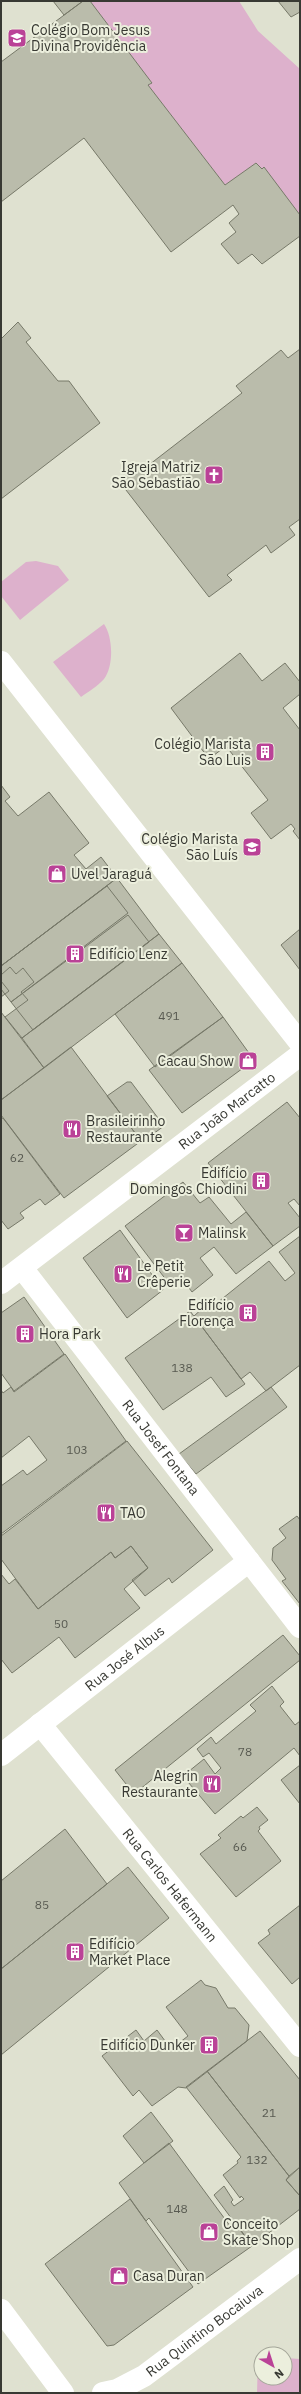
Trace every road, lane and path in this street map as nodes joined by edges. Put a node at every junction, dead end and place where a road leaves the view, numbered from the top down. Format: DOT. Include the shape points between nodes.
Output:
graph roads {
  1 [pos="1,662"];
  2 [pos="300,1043"];
  3 [pos="300,1055"];
  4 [pos="22,1268"];
  5 [pos="1,1283"];
  6 [pos="249,1561"];
  7 [pos="300,1627"];
  8 [pos="40,1724"];
  9 [pos="1,1755"];
  10 [pos="300,2046"];
  11 [pos="300,2259"];
  12 [pos="1,2310"];
  13 [pos="63,2393"];
  14 [pos="103,2393"];
  1 -- 2 [label="street"];
  3 -- 4 [label="street, Rua João Marcatto"];
  4 -- 5 [label="street, Rua João Marcatto"];
  4 -- 6 [label="street, Rua Josef Fontana"];
  6 -- 7 [label="street, Rua Josef Fontana"];
  6 -- 8 [label="street, Rua José Albus"];
  8 -- 9 [label="street, Rua José Albus"];
  8 -- 10 [label="street, Rua Carlos Hafermann"];
  11 -- 14 [label="street, Rua Quintino Bocaiuva" via="144,2376 117,2390"];
  12 -- 13 [label="street"];
}
